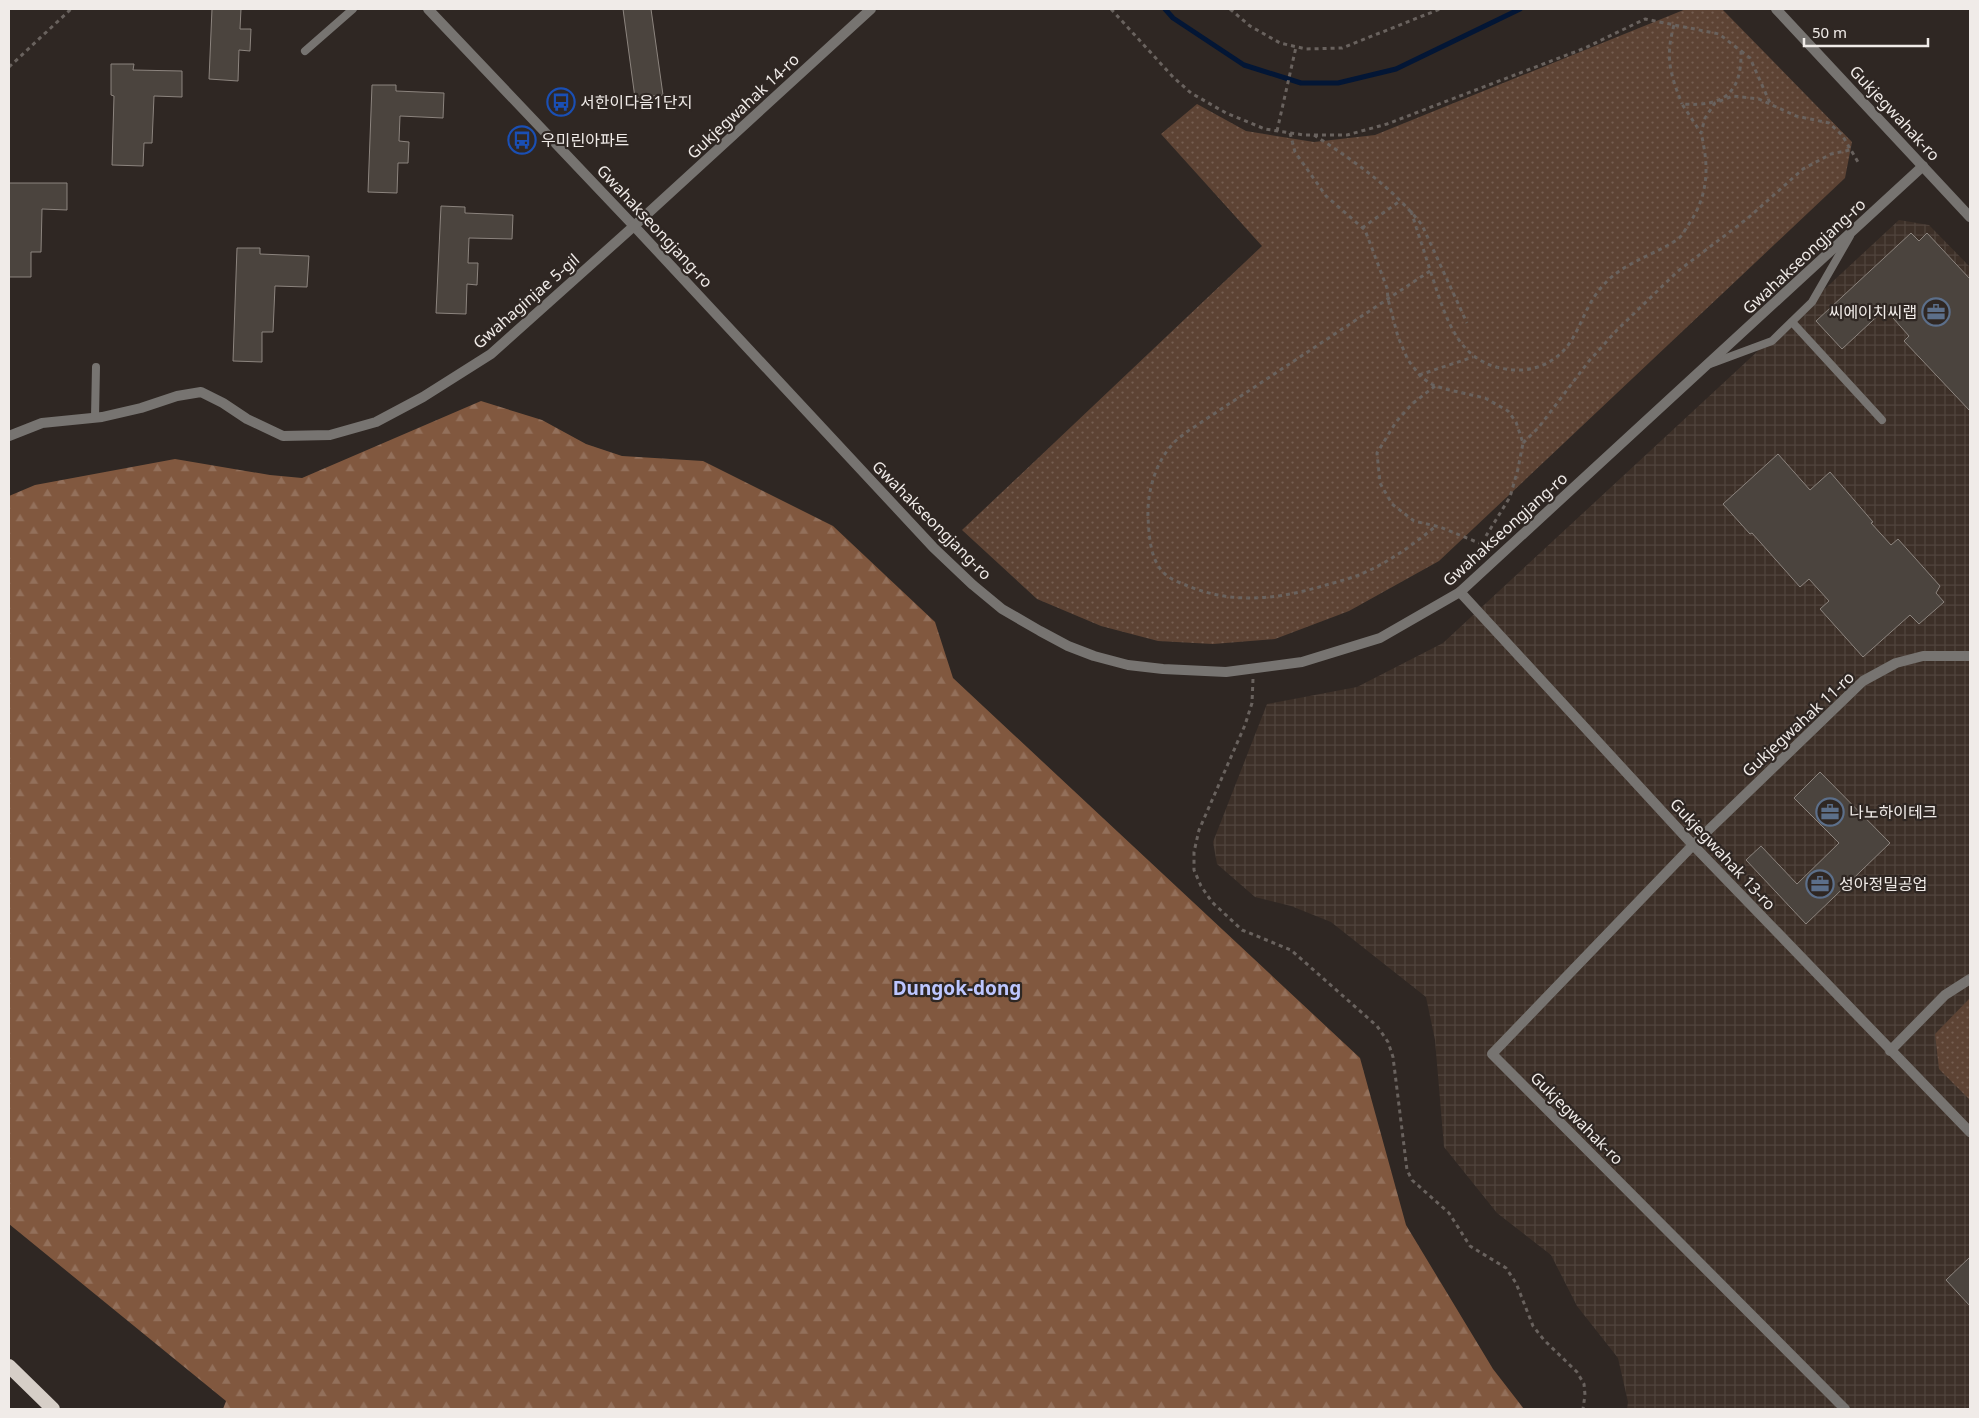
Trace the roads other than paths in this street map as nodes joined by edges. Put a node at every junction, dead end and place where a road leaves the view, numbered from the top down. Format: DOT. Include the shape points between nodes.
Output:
graph roads {
  1 [pos="353,9"];
  2 [pos="428,9"];
  3 [pos="871,9"];
  4 [pos="1776,9"];
  5 [pos="305,51"];
  6 [pos="1923,166"];
  7 [pos="1970,217"];
  8 [pos="634,226"];
  9 [pos="1854,229"];
  10 [pos="1792,322"];
  11 [pos="1708,364"];
  12 [pos="96,367"];
  13 [pos="95,417"];
  14 [pos="1882,420"];
  15 [pos="9,436"];
  16 [pos="1460,592"];
  17 [pos="1970,656"];
  18 [pos="1693,845"];
  19 [pos="1970,979"];
  20 [pos="1890,1051"];
  21 [pos="1970,1132"];
  22 [pos="9,1366"];
  23 [pos="53,1409"];
  24 [pos="1845,1409"];
  1 -- 5 [label="lane"];
  2 -- 8 [label="street, Gwahakseongjang-ro"];
  3 -- 8 [label="street, Gukjegwahak 14-ro"];
  4 -- 6 [label="street, Gukjegwahak-ro"];
  6 -- 7 [label="street, Gukjegwahak-ro"];
  6 -- 9 [label="street, Gwahakseongjang-ro"];
  8 -- 13 [label="street, Gwahaginjae 5-gil" via="491,354 376,422 330,435 283,436 200,392"];
  8 -- 16 [label="street, Gwahakseongjang-ro" via="933,547 1002,609 1068,646 1128,664 1194,671 1254,669 1302,662 1380,638"];
  9 -- 10 [label="lane" via="1812,302"];
  9 -- 11 [label="street, Gwahakseongjang-ro"];
  10 -- 11 [label="lane" via="1772,341"];
  10 -- 14 [label="lane"];
  11 -- 16 [label="street, Gwahakseongjang-ro"];
  12 -- 13 [label="lane"];
  13 -- 15 [label="street, Gwahaginjae 5-gil" via="42,423"];
  16 -- 18 [label="street, Gukjegwahak 13-ro"];
  17 -- 18 [label="street, Gukjegwahak 11-ro" via="1924,656 1896,663 1863,681"];
  18 -- 20 [label="street, Gukjegwahak 13-ro"];
  18 -- 24 [label="street, Gukjegwahak-ro" via="1492,1054"];
  19 -- 20 [label="street" via="1945,995"];
  20 -- 21 [label="street, Gukjegwahak 13-ro"];
  22 -- 23 [label="highway"];
}
